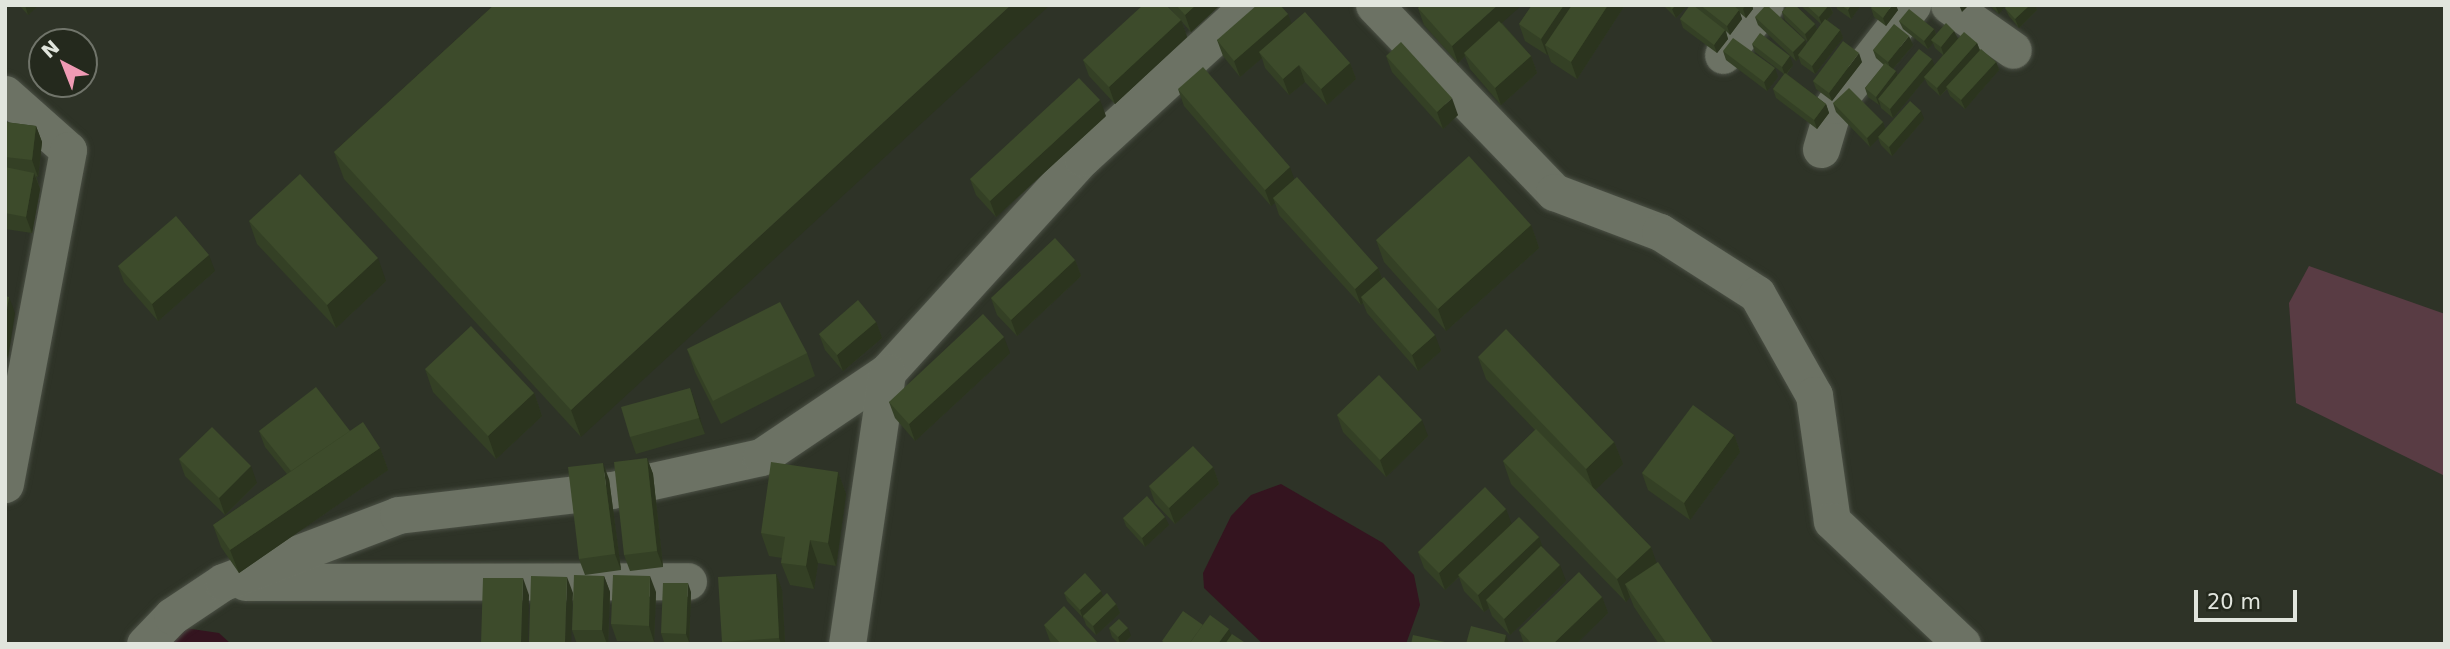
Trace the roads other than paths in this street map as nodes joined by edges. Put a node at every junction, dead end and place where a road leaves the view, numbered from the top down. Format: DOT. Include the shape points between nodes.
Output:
graph roads {
  1 [pos="1249,5"];
  2 [pos="1374,5"];
  3 [pos="1765,5"];
  4 [pos="1913,5"];
  5 [pos="1949,5"];
  6 [pos="2013,50"];
  7 [pos="1723,55"];
  8 [pos="5,94"];
  9 [pos="1821,149"];
  10 [pos="887,372"];
  11 [pos="5,484"];
  12 [pos="688,581"];
  13 [pos="223,582"];
  14 [pos="145,644"];
  15 [pos="847,644"];
  16 [pos="1962,644"];
  1 -- 10 [label="street" via="1082,158"];
  2 -- 16 [label="street" via="1554,192 1660,232 1756,294 1814,396 1832,521"];
  3 -- 7 [label="street"];
  4 -- 9 [label="street" via="1834,105"];
  5 -- 6 [label="street"];
  8 -- 11 [label="street" via="68,150"];
  10 -- 13 [label="street" via="761,457 612,490 398,515"];
  10 -- 15 [label="street"];
  12 -- 13 [label="street"];
  13 -- 14 [label="street" via="172,617"];
}
